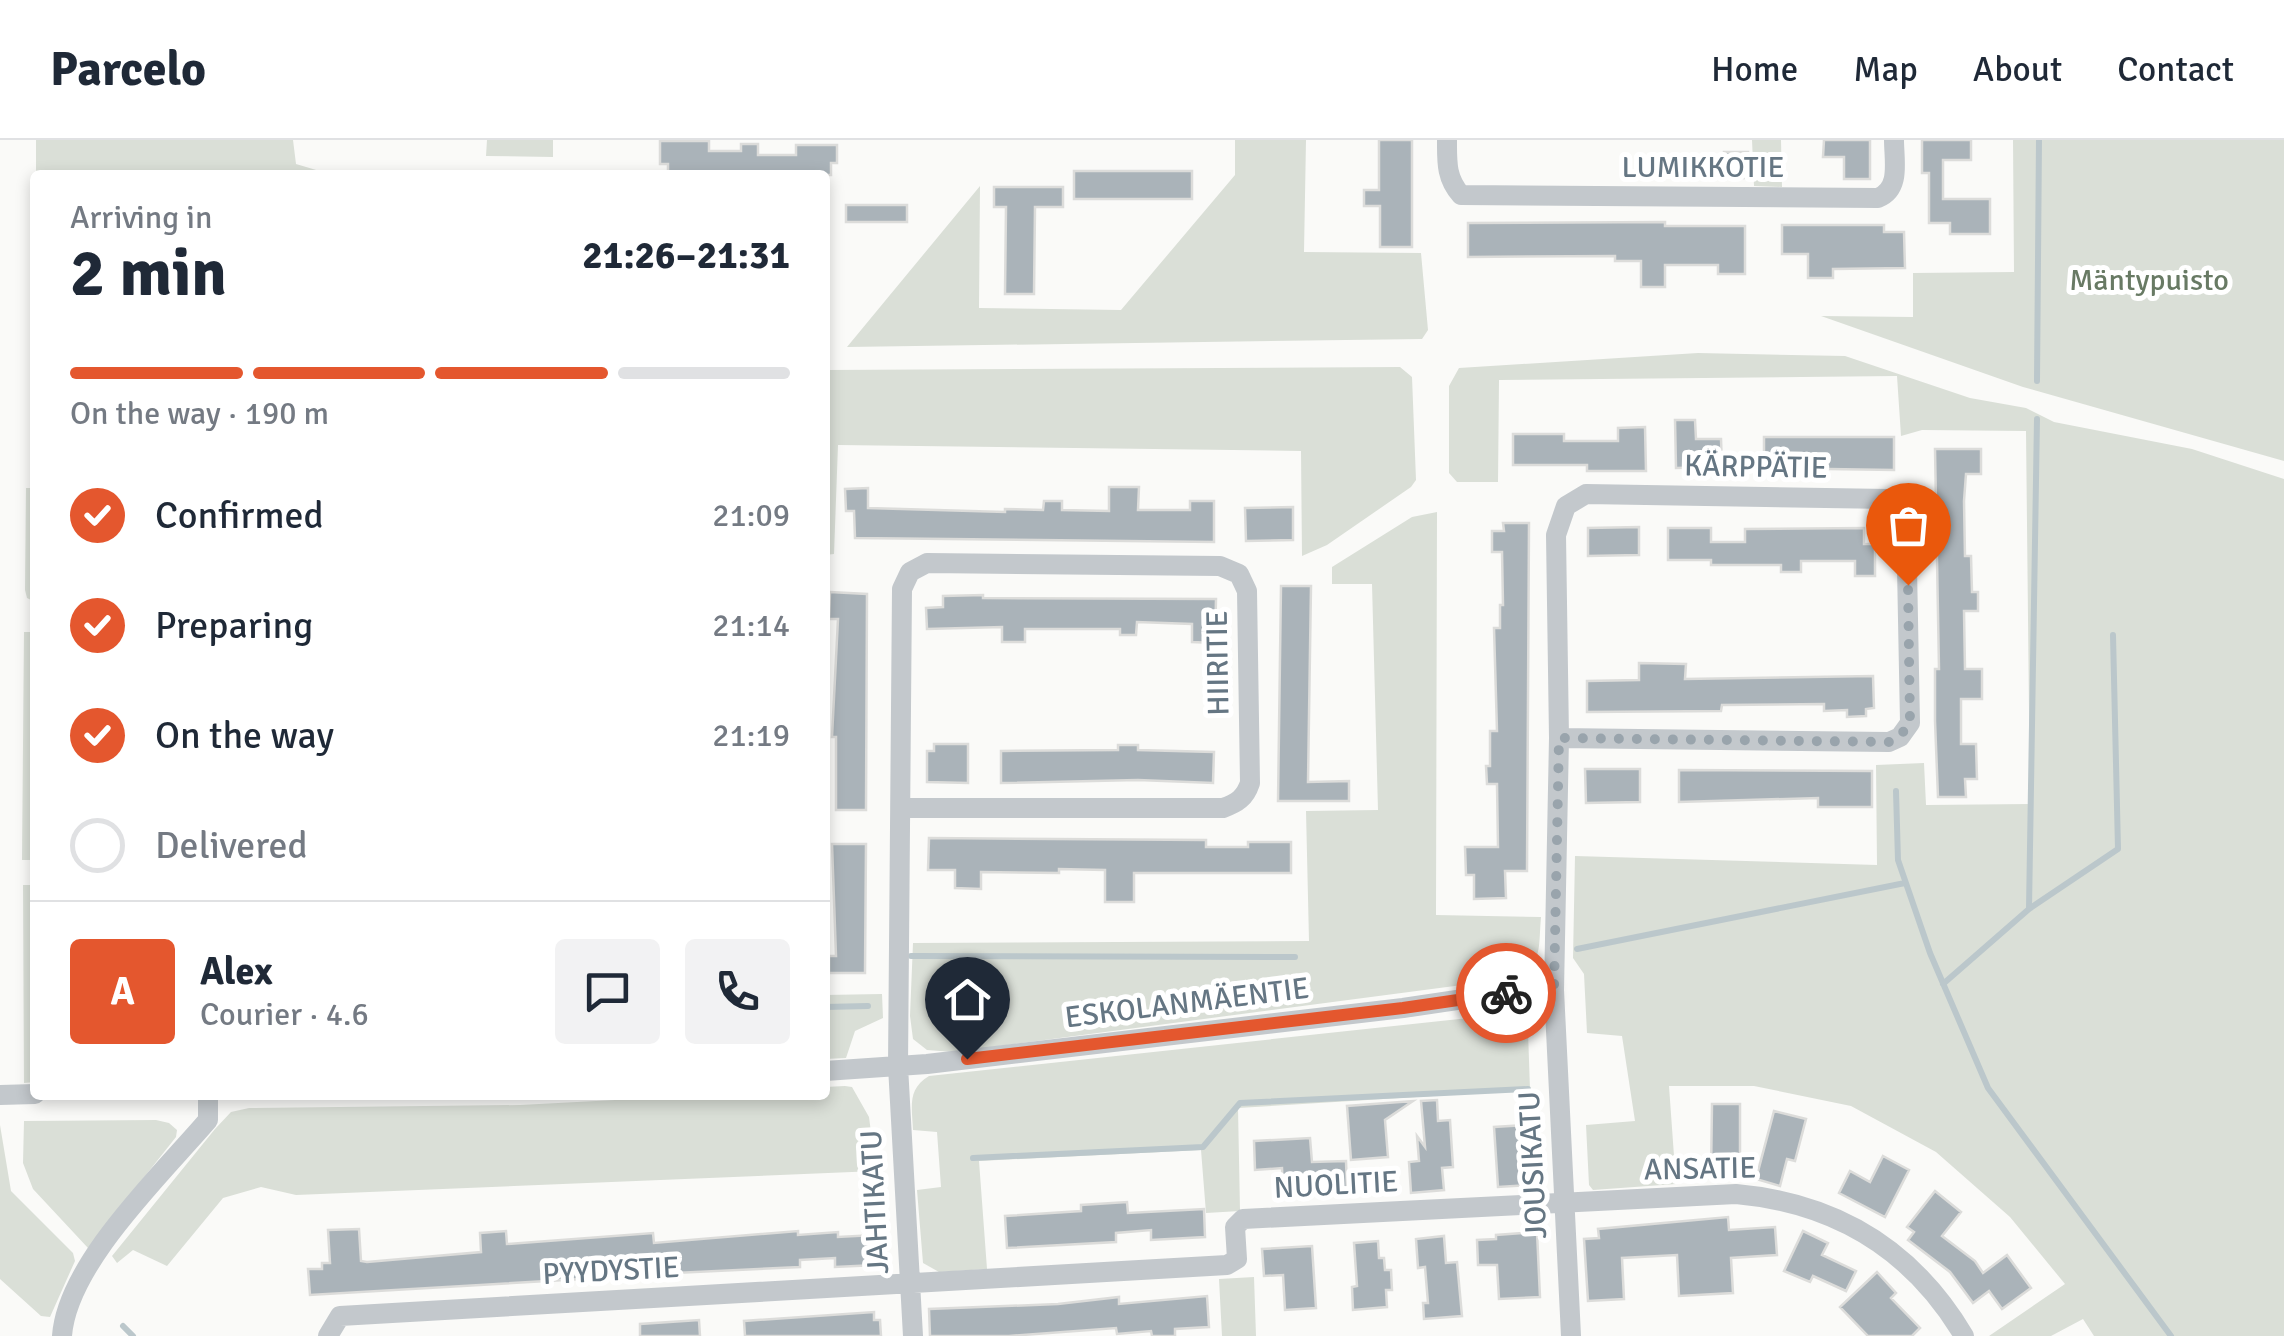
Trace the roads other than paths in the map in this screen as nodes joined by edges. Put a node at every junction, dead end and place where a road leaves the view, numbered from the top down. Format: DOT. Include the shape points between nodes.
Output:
graph roads {
  1 [pos="1447,140"];
  2 [pos="1894,140"];
  3 [pos="1559,738"];
  4 [pos="901,808"];
  5 [pos="1554,990"];
  6 [pos="898,1066"];
  7 [pos="830,1070"];
  8 [pos="0,1094"];
  9 [pos="30,1094"];
  10 [pos="208,1100"];
  11 [pos="1565,1204"];
  12 [pos="910,1284"];
  13 [pos="62,1336"];
  14 [pos="328,1336"];
  15 [pos="912,1336"];
  16 [pos="1571,1336"];
  17 [pos="1964,1336"];
  1 -- 2 [label="street, LUMIKKOTIE" via="1447,168 1461,196 1878,198 1894,186"];
  3 -- 3 [label="street, KÄRPPÄTIE" via="1556,535 1566,506 1586,494 1889,498 1901,504 1910,723 1900,736 1889,742"];
  3 -- 5 [label="street, KÄRPPÄTIE"];
  4 -- 4 [label="street, HIIRITIE" via="902,589 910,572 927,562 1220,566 1239,574 1248,591 1250,783 1237,803"];
  4 -- 6 [label="street, HIIRITIE"];
  5 -- 6 [label="street, ESKOLANMÄENTIE"];
  5 -- 11 [label="street, JOUSIKATU"];
  6 -- 7 [label="street, ESKOLANMÄENTIE"];
  6 -- 12 [label="street, JAHTIKATU"];
  8 -- 9 [label="street"];
  10 -- 13 [label="street" via="208,1120 88,1261"];
  11 -- 12 [label="street, NUOLITIE" via="1242,1219 1236,1259 1227,1265"];
  11 -- 16 [label="street, JOUSIKATU"];
  11 -- 17 [label="street, ANSATIE" via="1736,1194 1813,1208 1906,1263"];
  12 -- 14 [label="street, PYYDYSTIE" via="340,1316"];
  12 -- 15 [label="street, JAHTIKATU"];
}
